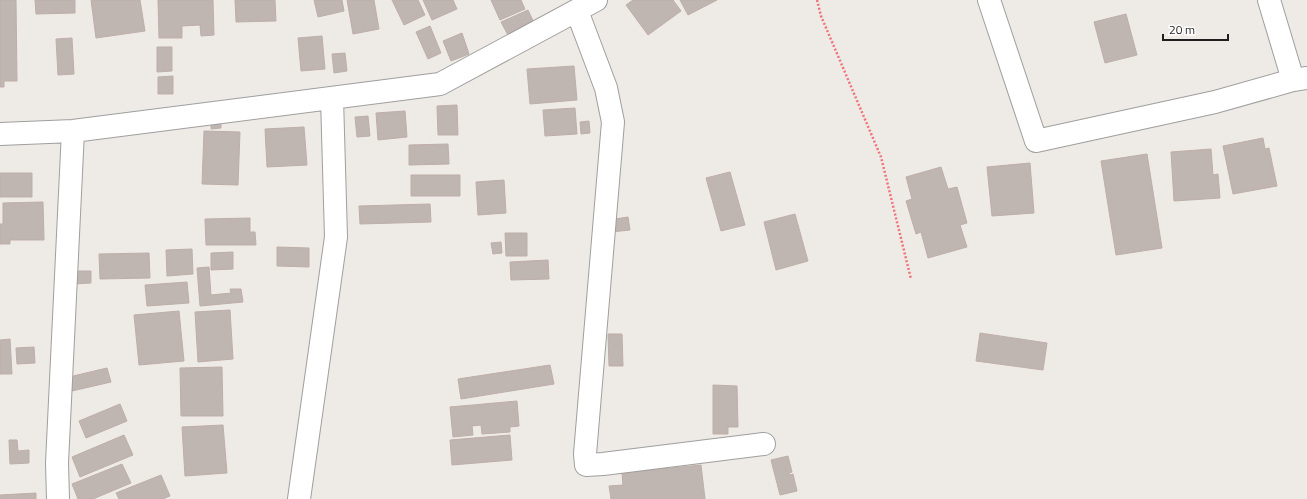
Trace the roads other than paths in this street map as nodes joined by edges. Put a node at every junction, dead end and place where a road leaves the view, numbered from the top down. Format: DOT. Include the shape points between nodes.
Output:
graph roads {
  1 [pos="596,0"];
  2 [pos="989,0"];
  3 [pos="1269,0"];
  4 [pos="576,12"];
  5 [pos="1300,79"];
  6 [pos="332,98"];
  7 [pos="73,132"];
  8 [pos="0,134"];
  9 [pos="764,444"];
  10 [pos="58,499"];
  11 [pos="299,499"];
  1 -- 4 [label="street"];
  2 -- 5 [label="street" via="1036,141 1215,102"];
  3 -- 5 [label="street"];
  4 -- 6 [label="street" via="440,84"];
  4 -- 9 [label="street" via="606,88 613,122 585,446 586,465"];
  6 -- 7 [label="street"];
  6 -- 11 [label="street" via="336,237"];
  7 -- 8 [label="street"];
  7 -- 10 [label="street" via="57,463"];
}
